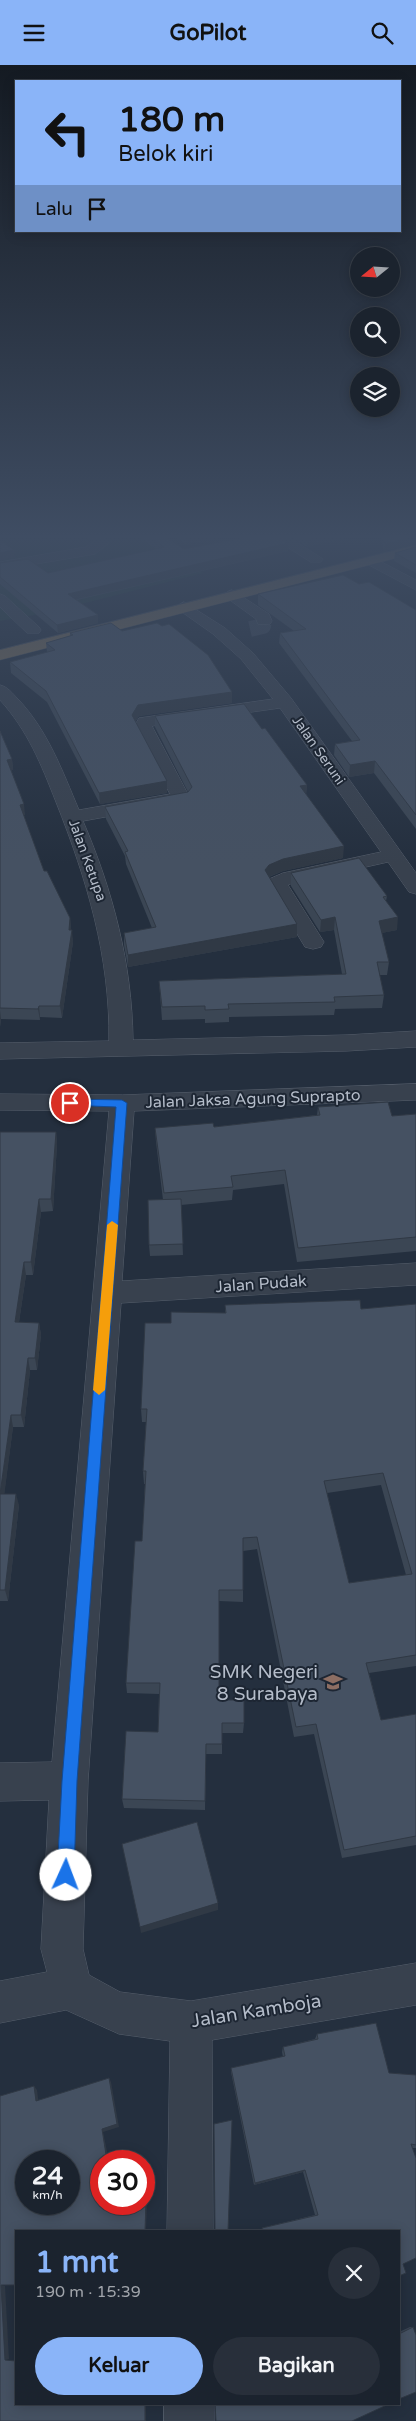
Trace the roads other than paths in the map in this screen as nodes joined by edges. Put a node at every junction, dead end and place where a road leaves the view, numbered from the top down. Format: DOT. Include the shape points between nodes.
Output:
graph roads {
  1 [pos="35,644"];
  2 [pos="240,644"];
  3 [pos="0,655"];
  4 [pos="0,690"];
  5 [pos="285,701"];
  6 [pos="72,817"];
  7 [pos="394,855"];
  8 [pos="416,888"];
  9 [pos="312,942"];
  10 [pos="416,1039"];
  11 [pos="121,1049"];
  12 [pos="0,1051"];
  13 [pos="416,1091"];
  14 [pos="0,1102"];
  15 [pos="122,1103"];
  16 [pos="416,1273"];
  17 [pos="106,1293"];
  18 [pos="70,1781"];
  19 [pos="0,1782"];
  20 [pos="416,1984"];
  21 [pos="71,1988"];
  22 [pos="0,2002"];
  23 [pos="191,2022"];
  24 [pos="190,2230"];
  25 [pos="189,2405"];
  26 [pos="189,2421"];
  1 -- 3 [label="highway"];
  2 -- 5 [label="street, Jalan Seruni"];
  4 -- 6 [label="street, Jalan Ketupa" via="37,735"];
  5 -- 6 [label="street" via="145,722 143,727 181,798"];
  5 -- 7 [label="street, Jalan Seruni"];
  6 -- 11 [label="street, Jalan Ketupa" via="98,883 113,938 122,1028"];
  7 -- 8 [label="street, Jalan Seruni"];
  7 -- 9 [label="street" via="276,883"];
  10 -- 11 [label="street"];
  11 -- 12 [label="street"];
  13 -- 15 [label="street, Jalan Jaksa Agung Suprapto"];
  14 -- 15 [label="street, Jalan Jaksa Agung Suprapto"];
  15 -- 17 [label="street"];
  16 -- 17 [label="street, Jalan Pudak"];
  17 -- 18 [label="street"];
  18 -- 19 [label="street"];
  18 -- 21 [label="street" via="62,1949"];
  20 -- 23 [label="street, Jalan Kamboja"];
  21 -- 22 [label="street"];
  21 -- 23 [label="street, Jalan Kamboja" via="119,2013"];
  23 -- 24 [label="street"];
  25 -- 26 [label="street"];
}
